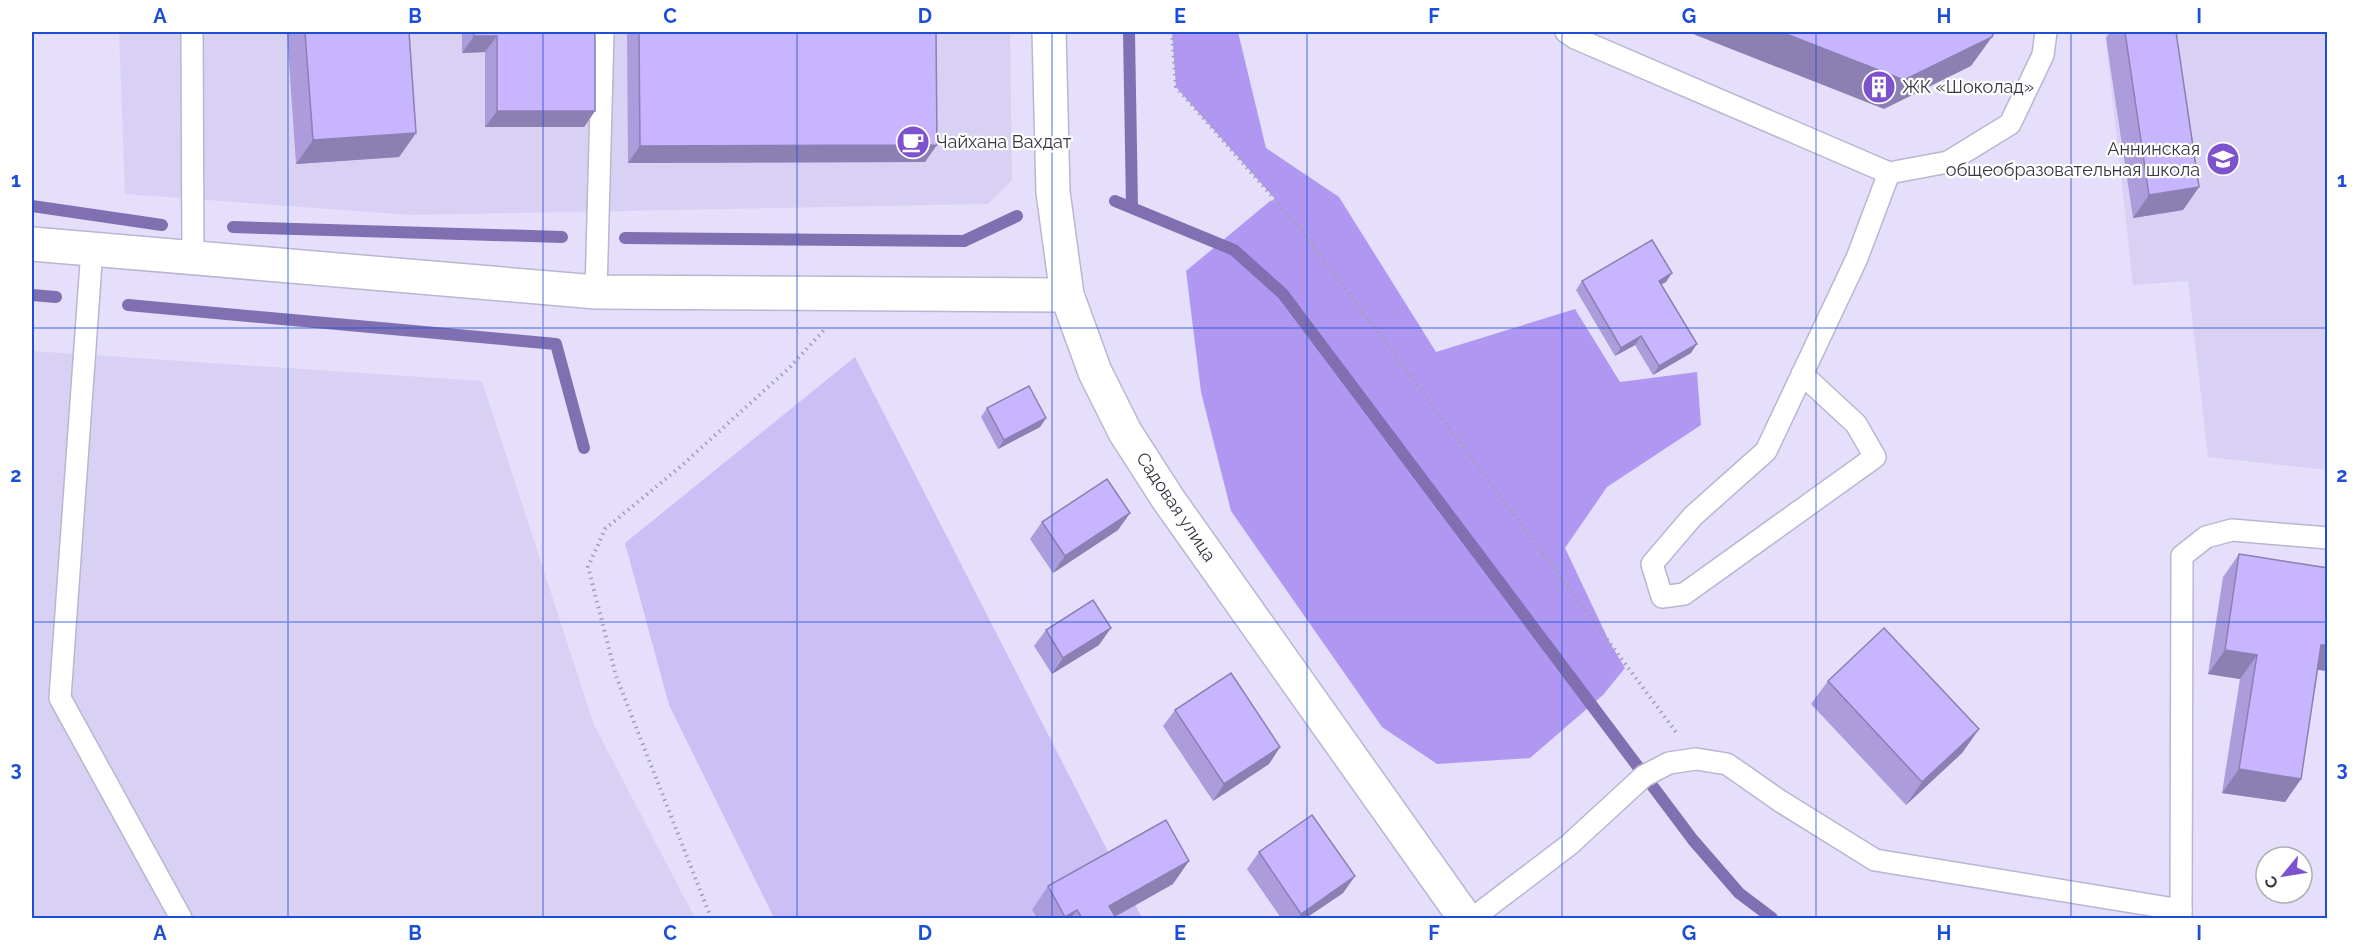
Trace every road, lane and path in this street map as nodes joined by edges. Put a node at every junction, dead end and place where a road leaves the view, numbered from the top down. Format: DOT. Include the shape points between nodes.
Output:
graph roads {
  1 [pos="192,32"];
  2 [pos="603,32"];
  3 [pos="1048,32"];
  4 [pos="1172,32"];
  5 [pos="1566,32"];
  6 [pos="2046,32"];
  7 [pos="1889,173"];
  8 [pos="32,244"];
  9 [pos="92,249"];
  10 [pos="193,257"];
  11 [pos="596,292"];
  12 [pos="859,292"];
  13 [pos="1067,295"];
  14 [pos="1802,374"];
  15 [pos="2328,538"];
  16 [pos="1696,759"];
  17 [pos="2181,914"];
  18 [pos="181,918"];
  19 [pos="711,918"];
  20 [pos="1465,918"];
  21 [pos="1473,918"];
  1 -- 10 [label="lane"];
  2 -- 11 [label="lane"];
  3 -- 13 [label="street, Садовая улица" via="1053,192"];
  4 -- 16 [label="path" via="1176,87 1300,229"];
  5 -- 7 [label="lane"];
  6 -- 7 [label="lane" via="2043,55 2010,124 1948,162"];
  7 -- 14 [label="lane" via="1857,258"];
  8 -- 9 [label="street"];
  9 -- 10 [label="street"];
  9 -- 18 [label="lane" via="60,698"];
  10 -- 11 [label="street"];
  11 -- 12 [label="street"];
  12 -- 13 [label="street"];
  12 -- 19 [label="path" via="789,368 605,529 588,567 616,676"];
  13 -- 20 [label="street, Садовая улица" via="1095,372 1125,432 1162,490"];
  14 -- 14 [label="lane" via="1766,451 1693,516 1652,564 1662,597 1683,594 1875,457 1856,424"];
  15 -- 17 [label="lane" via="2232,530 2206,537 2182,556"];
  16 -- 17 [label="lane" via="1727,764 1875,860"];
  16 -- 21 [label="lane" via="1669,764 1644,776 1569,845"];
}
